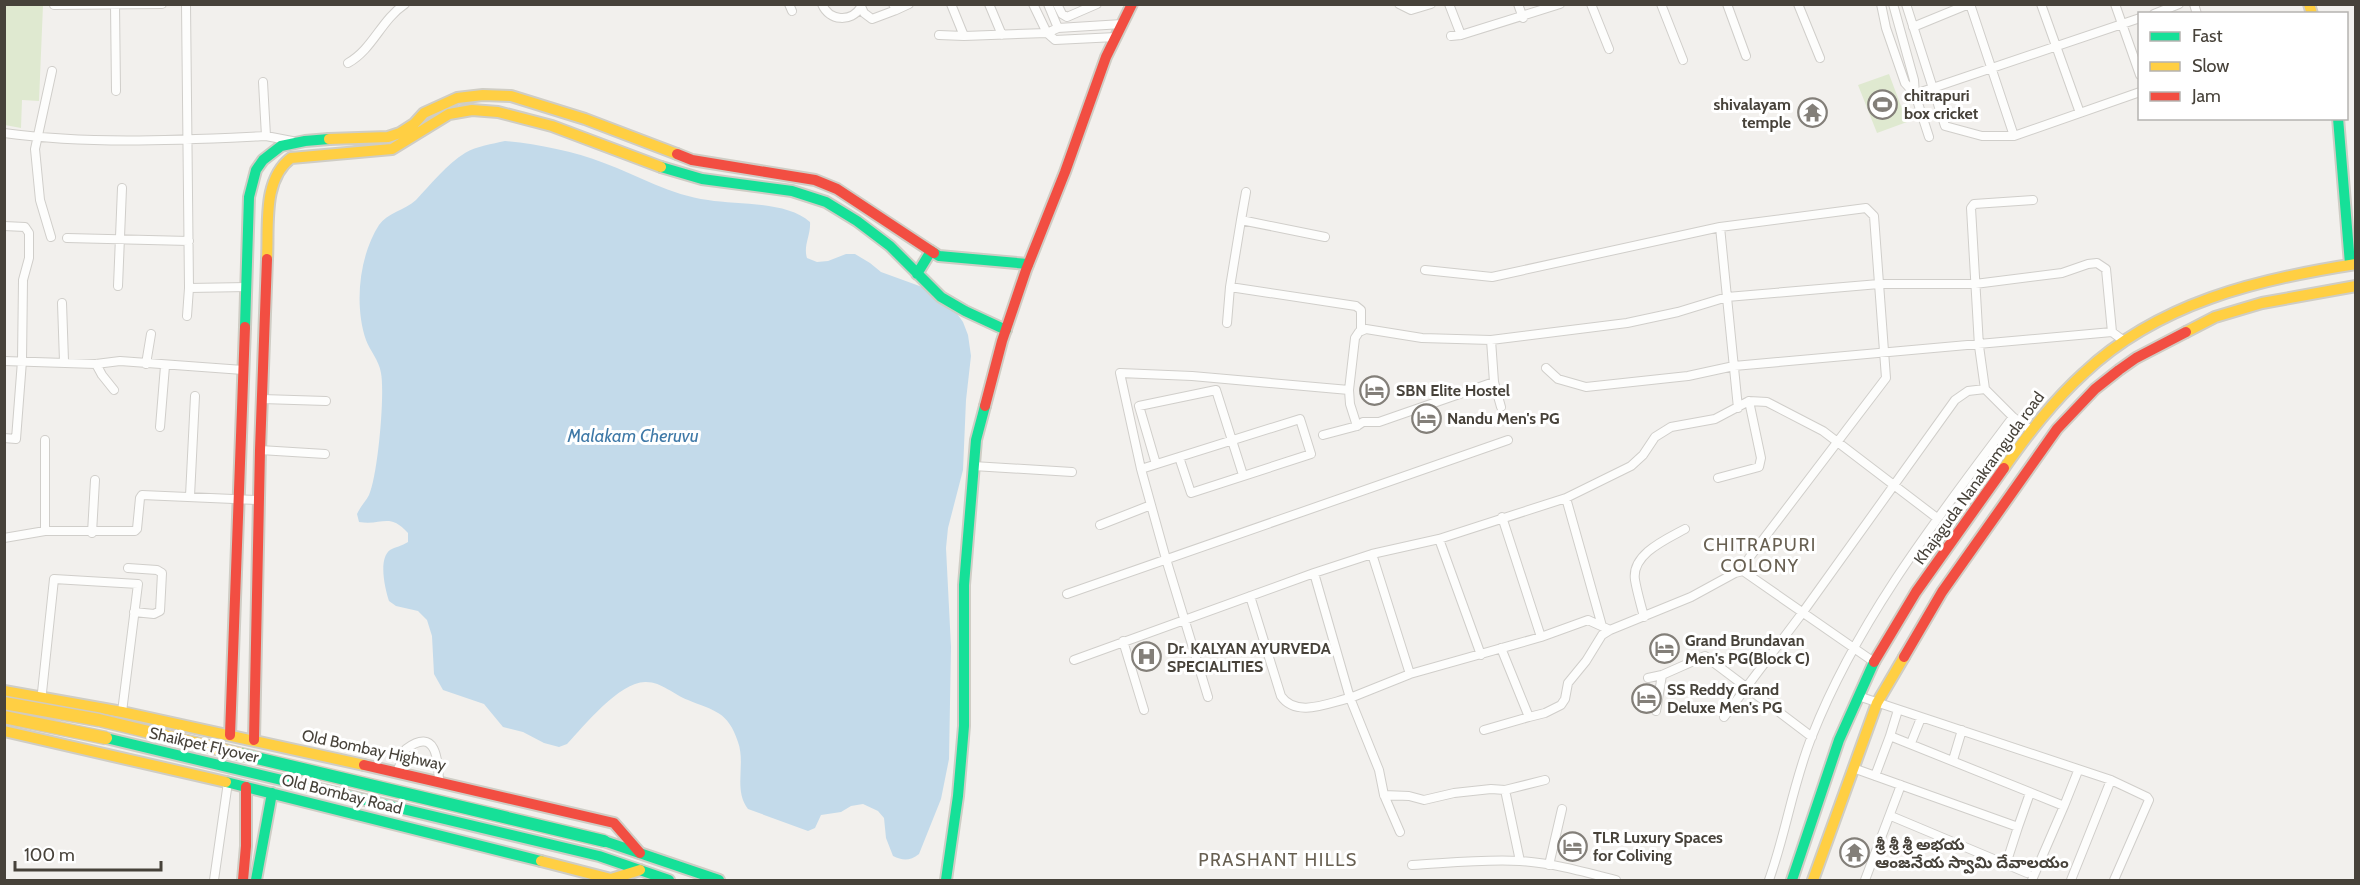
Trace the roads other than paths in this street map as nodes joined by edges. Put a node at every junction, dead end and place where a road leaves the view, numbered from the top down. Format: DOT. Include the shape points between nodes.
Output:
graph roads {
  1 [pos="162,4"];
  2 [pos="186,4"];
  3 [pos="405,4"];
  4 [pos="822,4"];
  5 [pos="909,4"];
  6 [pos="951,4"];
  7 [pos="989,4"];
  8 [pos="1034,4"];
  9 [pos="1048,4"];
  10 [pos="1057,4"];
  11 [pos="1132,4"];
  12 [pos="1399,4"];
  13 [pos="1431,4"];
  14 [pos="1449,4"];
  15 [pos="1518,4"];
  16 [pos="1560,4"];
  17 [pos="1591,4"];
  18 [pos="1661,4"];
  19 [pos="1727,4"];
  20 [pos="1798,4"];
  21 [pos="1881,4"];
  22 [pos="1893,4"];
  23 [pos="1906,4"];
  24 [pos="1970,4"];
  25 [pos="2041,4"];
  26 [pos="2115,4"];
  27 [pos="2180,4"];
  28 [pos="54,5"];
  29 [pos="115,5"];
  30 [pos="1094,5"];
  31 [pos="860,6"];
  32 [pos="895,7"];
  33 [pos="2159,12"];
  34 [pos="1523,18"];
  35 [pos="2138,18"];
  36 [pos="1122,24"];
  37 [pos="2122,25"];
  38 [pos="1913,27"];
  39 [pos="1058,28"];
  40 [pos="1047,33"];
  41 [pos="939,35"];
  42 [pos="1002,35"];
  43 [pos="1461,35"];
  44 [pos="964,36"];
  45 [pos="1451,36"];
  46 [pos="1116,37"];
  47 [pos="2056,47"];
  48 [pos="1609,49"];
  49 [pos="1746,56"];
  50 [pos="1820,58"];
  51 [pos="1683,60"];
  52 [pos="348,63"];
  53 [pos="1992,69"];
  54 [pos="52,71"];
  55 [pos="2138,72"];
  56 [pos="263,82"];
  57 [pos="1933,88"];
  58 [pos="116,91"];
  59 [pos="2138,92"];
  60 [pos="1915,94"];
  61 [pos="450,108"];
  62 [pos="2080,113"];
  63 [pos="2338,120"];
  64 [pos="4,133"];
  65 [pos="266,136"];
  66 [pos="388,136"];
  67 [pos="2014,136"];
  68 [pos="1929,137"];
  69 [pos="36,138"];
  70 [pos="189,139"];
  71 [pos="292,141"];
  72 [pos="392,149"];
  73 [pos="122,188"];
  74 [pos="837,189"];
  75 [pos="1246,192"];
  76 [pos="2033,200"];
  77 [pos="826,202"];
  78 [pos="1241,220"];
  79 [pos="4,226"];
  80 [pos="1720,227"];
  81 [pos="51,237"];
  82 [pos="1325,237"];
  83 [pos="67,238"];
  84 [pos="121,240"];
  85 [pos="189,241"];
  86 [pos="931,251"];
  87 [pos="1028,264"];
  88 [pos="2353,264"];
  89 [pos="1425,270"];
  90 [pos="917,274"];
  91 [pos="1879,284"];
  92 [pos="1975,284"];
  93 [pos="118,286"];
  94 [pos="2355,286"];
  95 [pos="247,287"];
  96 [pos="1230,287"];
  97 [pos="189,288"];
  98 [pos="1727,297"];
  99 [pos="62,303"];
  100 [pos="187,316"];
  101 [pos="1227,323"];
  102 [pos="1006,330"];
  103 [pos="1361,331"];
  104 [pos="2112,332"];
  105 [pos="151,334"];
  106 [pos="1491,340"];
  107 [pos="2124,341"];
  108 [pos="1979,346"];
  109 [pos="1884,351"];
  110 [pos="4,361"];
  111 [pos="21,361"];
  112 [pos="64,361"];
  113 [pos="96,364"];
  114 [pos="146,364"];
  115 [pos="165,366"];
  116 [pos="1734,366"];
  117 [pos="1546,368"];
  118 [pos="243,370"];
  119 [pos="1494,382"];
  120 [pos="1985,389"];
  121 [pos="114,390"];
  122 [pos="1350,390"];
  123 [pos="195,396"];
  124 [pos="262,399"];
  125 [pos="326,401"];
  126 [pos="1749,401"];
  127 [pos="1501,407"];
  128 [pos="1738,408"];
  129 [pos="2013,417"];
  130 [pos="1357,426"];
  131 [pos="160,427"];
  132 [pos="2031,430"];
  133 [pos="1323,435"];
  134 [pos="4,438"];
  135 [pos="45,440"];
  136 [pos="1233,440"];
  137 [pos="1508,440"];
  138 [pos="1837,441"];
  139 [pos="260,450"];
  140 [pos="325,454"];
  141 [pos="1179,457"];
  142 [pos="1156,464"];
  143 [pos="973,466"];
  144 [pos="1141,469"];
  145 [pos="1072,472"];
  146 [pos="1244,475"];
  147 [pos="1718,478"];
  148 [pos="95,480"];
  149 [pos="1894,485"];
  150 [pos="190,496"];
  151 [pos="1566,498"];
  152 [pos="238,499"];
  153 [pos="258,500"];
  154 [pos="1151,505"];
  155 [pos="1502,517"];
  156 [pos="1937,518"];
  157 [pos="1100,525"];
  158 [pos="1685,529"];
  159 [pos="45,531"];
  160 [pos="92,533"];
  161 [pos="4,538"];
  162 [pos="1439,539"];
  163 [pos="1372,554"];
  164 [pos="1166,559"];
  165 [pos="128,568"];
  166 [pos="1743,571"];
  167 [pos="1314,573"];
  168 [pos="1067,594"];
  169 [pos="1250,596"];
  170 [pos="134,612"];
  171 [pos="1803,612"];
  172 [pos="1644,617"];
  173 [pos="1185,620"];
  174 [pos="1602,626"];
  175 [pos="1610,630"];
  176 [pos="1541,637"];
  177 [pos="1123,642"];
  178 [pos="1501,648"];
  179 [pos="1853,649"];
  180 [pos="1481,655"];
  181 [pos="1074,660"];
  182 [pos="1874,662"];
  183 [pos="1410,674"];
  184 [pos="1662,675"];
  185 [pos="1648,678"];
  186 [pos="1745,689"];
  187 [pos="4,691"];
  188 [pos="1858,696"];
  189 [pos="41,697"];
  190 [pos="1208,697"];
  191 [pos="1350,698"];
  192 [pos="4,703"];
  193 [pos="1877,703"];
  194 [pos="1144,710"];
  195 [pos="1898,710"];
  196 [pos="1656,711"];
  197 [pos="122,712"];
  198 [pos="4,717"];
  199 [pos="1530,717"];
  200 [pos="1724,717"];
  201 [pos="1921,718"];
  202 [pos="1485,730"];
  203 [pos="1962,730"];
  204 [pos="4,731"];
  205 [pos="230,735"];
  206 [pos="1890,736"];
  207 [pos="1812,737"];
  208 [pos="38,738"];
  209 [pos="254,740"];
  210 [pos="1911,743"];
  211 [pos="1953,760"];
  212 [pos="1852,768"];
  213 [pos="2078,771"];
  214 [pos="398,772"];
  215 [pos="1875,776"];
  216 [pos="440,780"];
  217 [pos="1545,780"];
  218 [pos="2110,780"];
  219 [pos="228,782"];
  220 [pos="1901,785"];
  221 [pos="246,787"];
  222 [pos="1506,790"];
  223 [pos="272,793"];
  224 [pos="2030,793"];
  225 [pos="1384,795"];
  226 [pos="2064,806"];
  227 [pos="1562,809"];
  228 [pos="1891,816"];
  229 [pos="2018,827"];
  230 [pos="1400,832"];
  231 [pos="640,853"];
  232 [pos="1520,861"];
  233 [pos="2006,864"];
  234 [pos="1412,865"];
  235 [pos="1549,865"];
  236 [pos="640,870"];
  237 [pos="2027,873"];
  238 [pos="214,880"];
  239 [pos="243,880"];
  240 [pos="256,880"];
  241 [pos="669,880"];
  242 [pos="719,880"];
  243 [pos="946,880"];
  244 [pos="1616,880"];
  245 [pos="1769,880"];
  246 [pos="1792,880"];
  247 [pos="1813,880"];
  248 [pos="1865,880"];
  249 [pos="2032,880"];
  250 [pos="2071,880"];
  251 [pos="2114,880"];
  1 -- 29 [label="street"];
  2 -- 70 [label="street"];
  3 -- 52 [label="street" via="389,17 365,51"];
  4 -- 31 [label="street" via="834,17 847,18 858,12"];
  5 -- 32 [label="street"];
  6 -- 44 [label="street"];
  7 -- 42 [label="street"];
  8 -- 40 [label="street"];
  9 -- 39 [label="street"];
  10 -- 30 [label="street" via="1067,18"];
  11 -- 36 [label="main road"];
  12 -- 13 [label="street" via="1411,10"];
  14 -- 43 [label="street"];
  15 -- 34 [label="street"];
  16 -- 34 [label="street"];
  17 -- 48 [label="street"];
  18 -- 51 [label="street"];
  19 -- 49 [label="street"];
  20 -- 50 [label="street"];
  21 -- 60 [label="street" via="1905,83"];
  22 -- 60 [label="street"];
  23 -- 38 [label="street"];
  24 -- 38 [label="street"];
  24 -- 53 [label="street"];
  25 -- 47 [label="street"];
  26 -- 37 [label="street"];
  27 -- 33 [label="street"];
  28 -- 29 [label="street"];
  29 -- 58 [label="street"];
  31 -- 32 [label="street" via="872,19"];
  34 -- 43 [label="street"];
  35 -- 37 [label="street"];
  36 -- 39 [label="street"];
  36 -- 46 [label="main road"];
  37 -- 47 [label="street"];
  37 -- 55 [label="street"];
  38 -- 57 [label="street"];
  39 -- 40 [label="street"];
  40 -- 42 [label="street"];
  40 -- 46 [label="street" via="1055,40"];
  41 -- 44 [label="street"];
  42 -- 44 [label="street"];
  43 -- 45 [label="street"];
  46 -- 87 [label="main road"];
  47 -- 53 [label="street"];
  47 -- 62 [label="street"];
  53 -- 57 [label="street"];
  53 -- 67 [label="street"];
  54 -- 69 [label="street"];
  56 -- 65 [label="street"];
  57 -- 60 [label="street"];
  57 -- 67 [label="street" via="1946,126 1982,136"];
  59 -- 62 [label="street"];
  60 -- 68 [label="street"];
  61 -- 66 [label="main road" via="424,113 400,133"];
  61 -- 72 [label="main road" via="407,143"];
  61 -- 74 [label="main road" via="457,99 511,96 692,160 788,174"];
  61 -- 77 [label="main road" via="509,115 683,175"];
  62 -- 67 [label="street"];
  63 -- 88 [label="main road"];
  64 -- 69 [label="street"];
  65 -- 70 [label="street"];
  65 -- 71 [label="street"];
  66 -- 71 [label="main road"];
  66 -- 72 [label="main road"];
  69 -- 70 [label="street"];
  69 -- 81 [label="street" via="40,200"];
  70 -- 85 [label="street"];
  71 -- 95 [label="main road" via="267,154 251,186"];
  72 -- 124 [label="main road" via="291,158 277,174 270,192"];
  73 -- 84 [label="street"];
  74 -- 77 [label="main road"];
  74 -- 86 [label="main road"];
  75 -- 78 [label="street"];
  76 -- 92 [label="street" via="1974,204 1971,208"];
  77 -- 90 [label="main road" via="863,226"];
  78 -- 82 [label="street"];
  78 -- 96 [label="street"];
  79 -- 111 [label="street" via="25,227 29,233 29,258 23,280"];
  80 -- 89 [label="street" via="1492,277"];
  80 -- 91 [label="street" via="1866,208 1874,216"];
  80 -- 98 [label="street"];
  83 -- 84 [label="street"];
  84 -- 85 [label="street"];
  84 -- 93 [label="street"];
  85 -- 97 [label="street"];
  86 -- 87 [label="main road" via="939,256"];
  86 -- 90 [label="main road"];
  87 -- 102 [label="main road"];
  88 -- 107 [label="main road, Khajaguda Nanakramguda road" via="2208,297"];
  90 -- 102 [label="main road" via="940,296"];
  91 -- 92 [label="street"];
  91 -- 98 [label="street"];
  91 -- 109 [label="street"];
  92 -- 104 [label="street" via="2062,273 2097,263 2106,269"];
  92 -- 108 [label="street"];
  94 -- 193 [label="main road" via="2262,303 2215,317 2136,358 2095,389 2057,429 1954,574"];
  95 -- 97 [label="street"];
  95 -- 118 [label="main road"];
  96 -- 101 [label="street"];
  96 -- 103 [label="street" via="1356,306 1360,310"];
  97 -- 100 [label="street"];
  98 -- 106 [label="street" via="1627,323"];
  98 -- 116 [label="street"];
  99 -- 112 [label="street"];
  102 -- 143 [label="main road" via="976,440"];
  103 -- 106 [label="street"];
  103 -- 122 [label="street" via="1355,338"];
  104 -- 107 [label="street"];
  104 -- 108 [label="street"];
  105 -- 114 [label="street"];
  106 -- 119 [label="street"];
  107 -- 132 [label="main road, Khajaguda Nanakramguda road" via="2063,393"];
  108 -- 109 [label="street"];
  108 -- 120 [label="street"];
  109 -- 116 [label="street"];
  109 -- 138 [label="street" via="1886,378"];
  110 -- 111 [label="street"];
  111 -- 112 [label="street"];
  111 -- 134 [label="street" via="16,439"];
  112 -- 113 [label="street"];
  113 -- 114 [label="street"];
  113 -- 121 [label="street"];
  114 -- 115 [label="street"];
  115 -- 118 [label="street"];
  115 -- 131 [label="street"];
  116 -- 117 [label="street" via="1688,376 1586,387 1558,379"];
  116 -- 128 [label="street"];
  118 -- 152 [label="main road"];
  119 -- 127 [label="street"];
  119 -- 130 [label="street"];
  120 -- 129 [label="street"];
  120 -- 149 [label="street" via="1968,391 1955,400"];
  122 -- 130 [label="street"];
  122 -- 144 [label="street" via="1120,373"];
  123 -- 150 [label="street"];
  124 -- 125 [label="street"];
  124 -- 139 [label="main road"];
  126 -- 128 [label="street"];
  126 -- 138 [label="street" via="1767,402"];
  126 -- 147 [label="street" via="1761,458 1759,467"];
  128 -- 151 [label="street" via="1715,419 1671,427 1654,437 1631,466"];
  129 -- 132 [label="street"];
  129 -- 156 [label="street"];
  130 -- 133 [label="street"];
  132 -- 182 [label="main road, Khajaguda Nanakramguda road" via="1942,554"];
  135 -- 159 [label="street"];
  136 -- 141 [label="street"];
  136 -- 142 [label="street" via="1216,390 1139,406"];
  136 -- 146 [label="street"];
  136 -- 146 [label="street" via="1300,419 1311,454"];
  137 -- 164 [label="street"];
  138 -- 149 [label="street"];
  138 -- 166 [label="street"];
  139 -- 140 [label="street"];
  139 -- 153 [label="main road"];
  141 -- 142 [label="street"];
  141 -- 146 [label="street" via="1191,493"];
  142 -- 144 [label="street"];
  143 -- 145 [label="street"];
  143 -- 243 [label="main road" via="963,585 964,726"];
  144 -- 154 [label="street"];
  148 -- 160 [label="street"];
  149 -- 156 [label="street"];
  149 -- 171 [label="street"];
  150 -- 152 [label="street"];
  150 -- 160 [label="street" via="142,495 136,530"];
  151 -- 155 [label="street"];
  151 -- 174 [label="street"];
  152 -- 153 [label="street"];
  152 -- 205 [label="main road"];
  153 -- 209 [label="main road"];
  154 -- 157 [label="street"];
  154 -- 164 [label="street"];
  155 -- 162 [label="street"];
  155 -- 176 [label="street"];
  156 -- 179 [label="street"];
  158 -- 172 [label="street" via="1662,541 1640,561 1635,578"];
  159 -- 160 [label="street"];
  159 -- 161 [label="street"];
  162 -- 163 [label="street"];
  162 -- 180 [label="street"];
  163 -- 167 [label="street"];
  163 -- 183 [label="street"];
  164 -- 168 [label="street"];
  164 -- 173 [label="street"];
  165 -- 170 [label="street" via="162,573 160,611"];
  166 -- 171 [label="street"];
  166 -- 172 [label="street"];
  167 -- 169 [label="street"];
  167 -- 191 [label="street"];
  169 -- 173 [label="street"];
  169 -- 191 [label="street" via="1286,703 1302,709"];
  170 -- 189 [label="street" via="138,584 54,579"];
  170 -- 197 [label="street"];
  171 -- 179 [label="street"];
  171 -- 186 [label="street"];
  172 -- 175 [label="street"];
  173 -- 177 [label="street"];
  173 -- 190 [label="street"];
  174 -- 175 [label="street"];
  174 -- 176 [label="street" via="1588,620"];
  175 -- 199 [label="street" via="1602,635 1568,682 1561,705"];
  176 -- 178 [label="street"];
  177 -- 181 [label="street"];
  177 -- 194 [label="street"];
  178 -- 180 [label="street"];
  178 -- 199 [label="street"];
  179 -- 182 [label="street"];
  179 -- 207 [label="street"];
  180 -- 183 [label="street"];
  182 -- 188 [label="main road, Khajaguda Nanakramguda road"];
  183 -- 191 [label="street"];
  184 -- 185 [label="street"];
  184 -- 186 [label="street" via="1705,656"];
  184 -- 196 [label="street"];
  186 -- 200 [label="street"];
  186 -- 207 [label="street"];
  187 -- 189 [label="main road, Old Bombay Highway"];
  188 -- 193 [label="street"];
  188 -- 246 [label="main road, Khajaguda Nanakramguda road" via="1832,758"];
  189 -- 197 [label="main road, Old Bombay Highway"];
  189 -- 208 [label="street"];
  191 -- 225 [label="street" via="1379,770"];
  192 -- 231 [label="main road, Shaikpet Flyover, bridge" via="99,720 604,841"];
  193 -- 195 [label="street"];
  193 -- 212 [label="main road"];
  195 -- 201 [label="street"];
  195 -- 206 [label="street"];
  197 -- 205 [label="main road, Old Bombay Highway"];
  198 -- 236 [label="main road, Shaikpet Flyover, bridge" via="599,856"];
  199 -- 202 [label="street"];
  201 -- 203 [label="street"];
  201 -- 210 [label="street"];
  203 -- 211 [label="street"];
  203 -- 213 [label="street"];
  204 -- 208 [label="main road, Old Bombay Road"];
  205 -- 209 [label="main road, Old Bombay Highway"];
  206 -- 210 [label="street"];
  206 -- 215 [label="street"];
  207 -- 245 [label="street"];
  208 -- 219 [label="main road, Old Bombay Road"];
  209 -- 214 [label="main road, Old Bombay Highway"];
  210 -- 211 [label="street"];
  211 -- 224 [label="street"];
  212 -- 215 [label="street"];
  212 -- 247 [label="main road"];
  213 -- 218 [label="street"];
  213 -- 226 [label="street"];
  214 -- 216 [label="main road, Old Bombay Highway"];
  214 -- 216 [label="street" via="406,749 428,742 438,756"];
  215 -- 220 [label="street"];
  216 -- 231 [label="main road, Old Bombay Highway" via="614,823"];
  217 -- 222 [label="street"];
  218 -- 250 [label="street"];
  218 -- 251 [label="street" via="2140,792 2149,800"];
  219 -- 221 [label="main road, Old Bombay Road"];
  219 -- 238 [label="street"];
  220 -- 228 [label="street"];
  220 -- 229 [label="street"];
  221 -- 223 [label="main road, Old Bombay Road"];
  221 -- 239 [label="main road"];
  222 -- 225 [label="street" via="1454,793 1424,801"];
  222 -- 232 [label="street"];
  223 -- 236 [label="main road, Old Bombay Road" via="611,879"];
  223 -- 240 [label="main road"];
  224 -- 226 [label="street"];
  224 -- 229 [label="street"];
  225 -- 230 [label="street"];
  226 -- 249 [label="street"];
  227 -- 235 [label="street"];
  228 -- 233 [label="street"];
  228 -- 248 [label="street"];
  229 -- 233 [label="street"];
  231 -- 242 [label="main road"];
  232 -- 234 [label="street"];
  232 -- 235 [label="street"];
  233 -- 237 [label="street"];
  235 -- 244 [label="street"];
  236 -- 241 [label="main road"];
}
